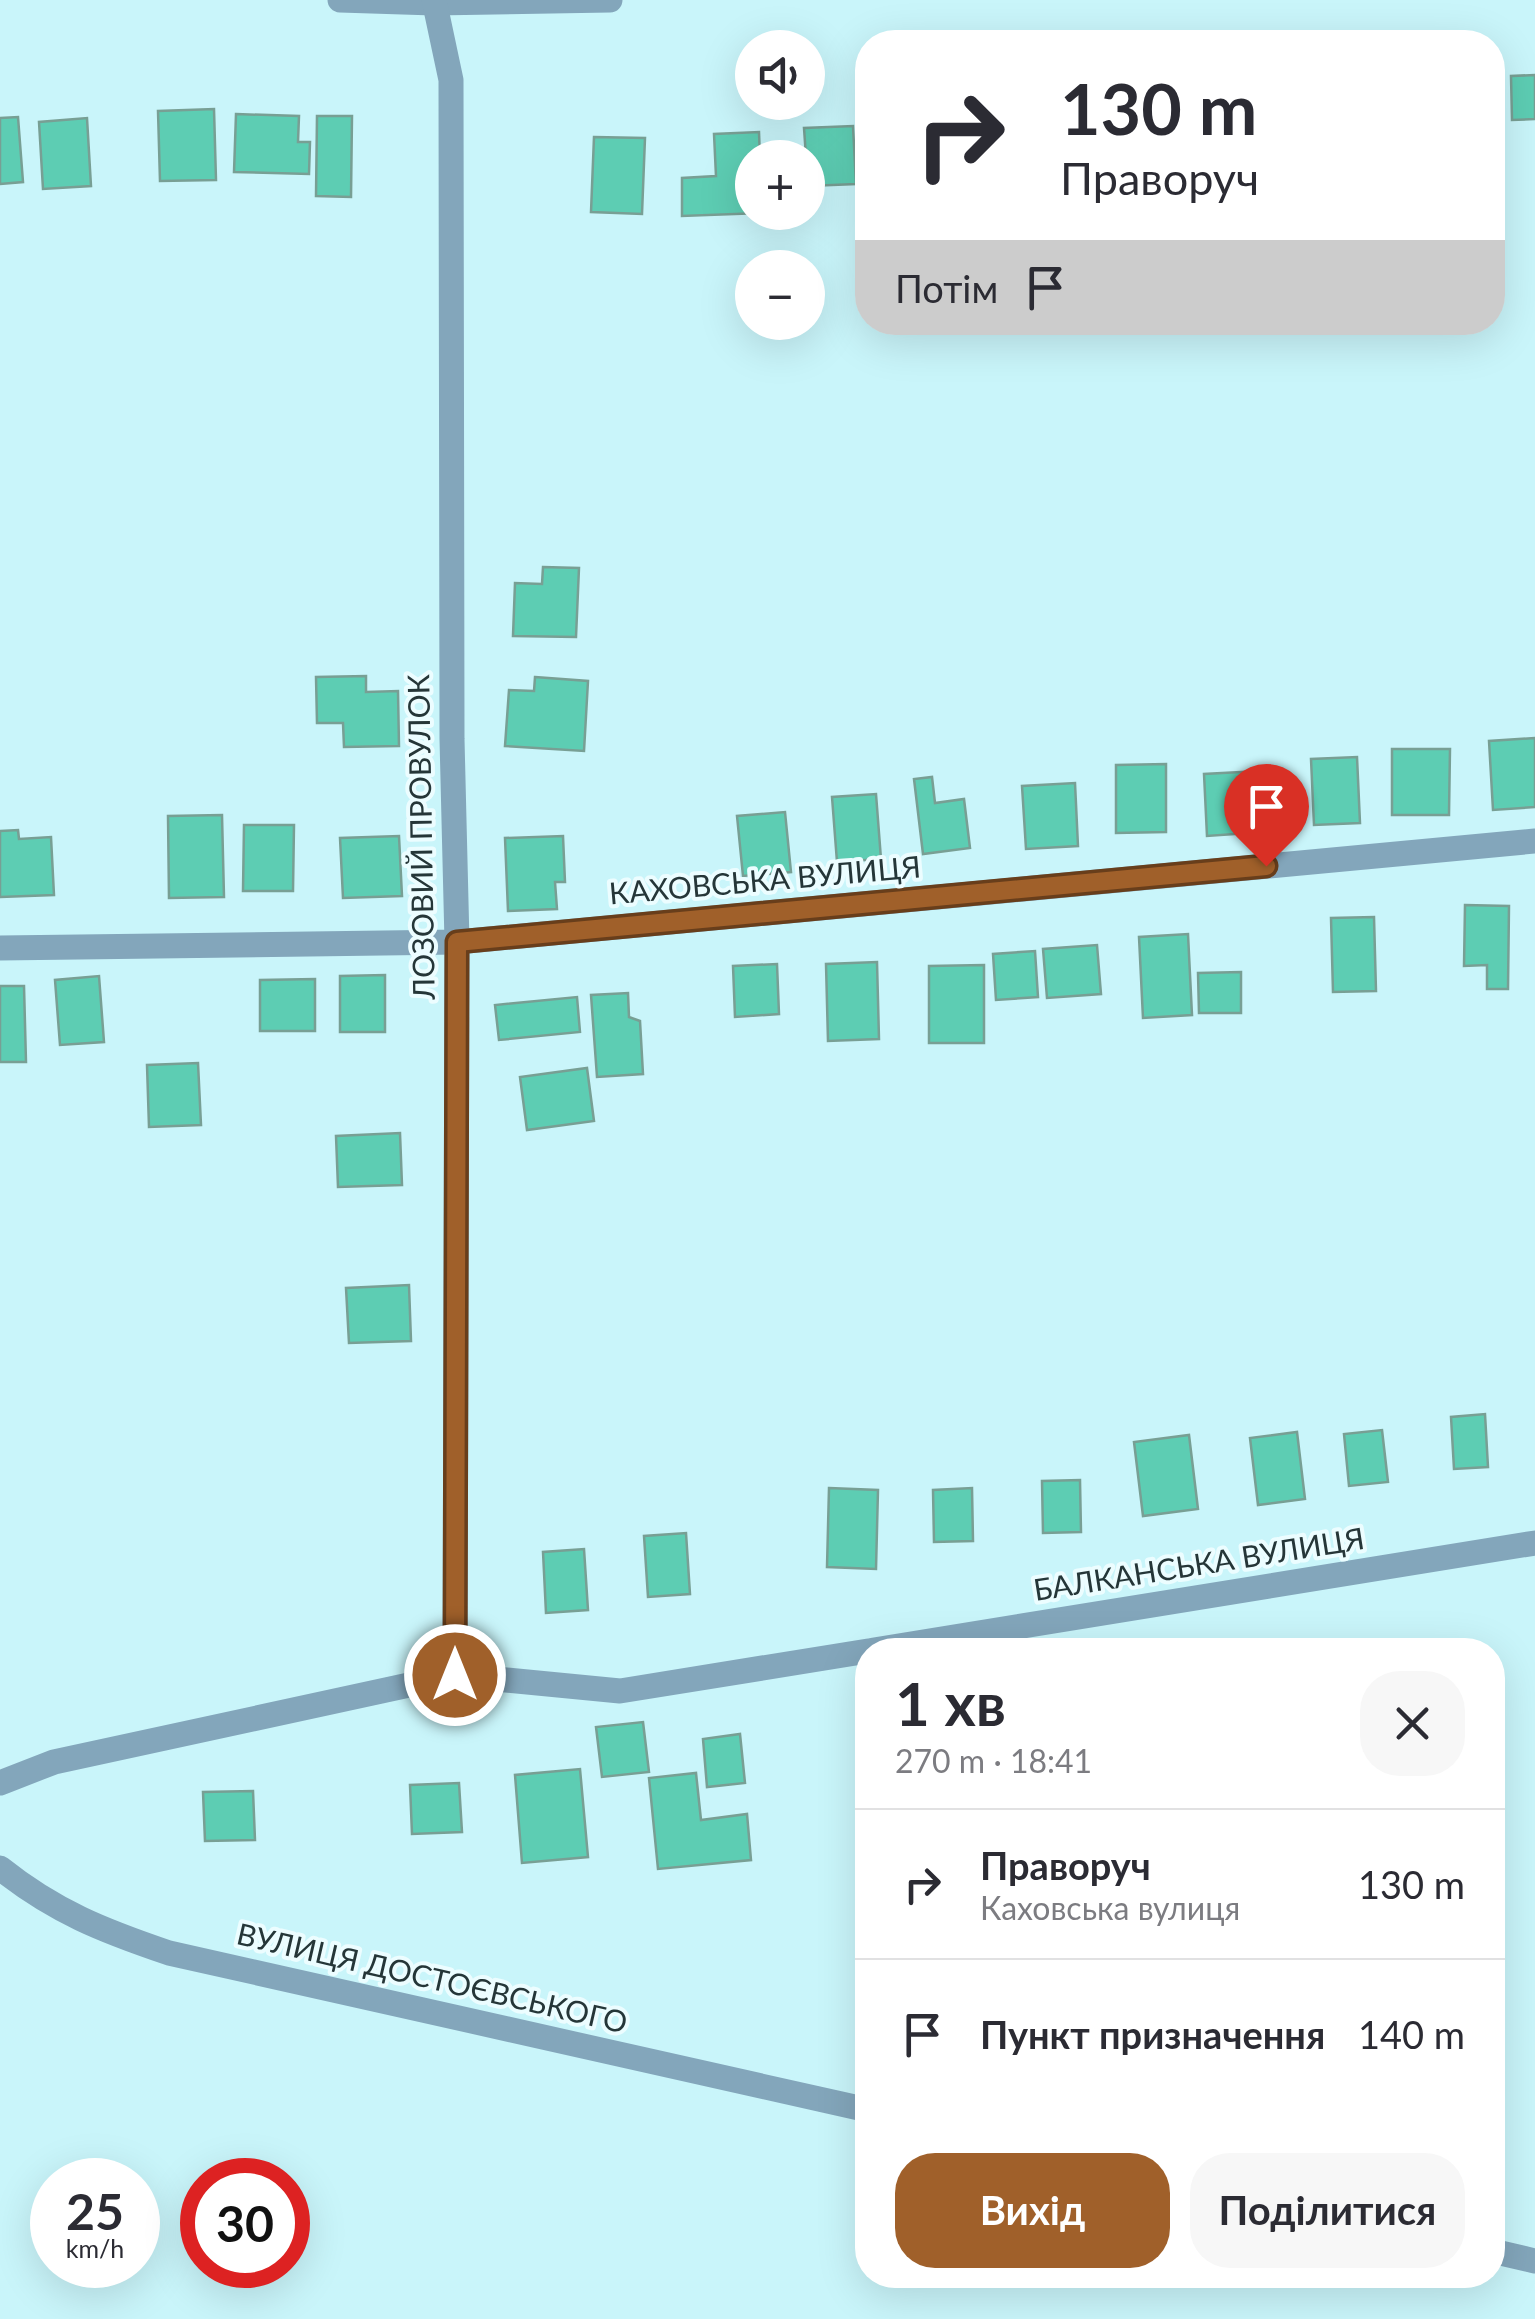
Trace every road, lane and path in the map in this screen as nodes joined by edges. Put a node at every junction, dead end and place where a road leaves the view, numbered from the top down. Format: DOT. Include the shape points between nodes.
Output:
graph roads {
  1 [pos="340,0"];
  2 [pos="610,0"];
  3 [pos="434,2"];
  4 [pos="1535,841"];
  5 [pos="457,942"];
  6 [pos="0,948"];
  7 [pos="1535,1543"];
  8 [pos="945,1638"];
  9 [pos="855,1653"];
  10 [pos="455,1675"];
  11 [pos="0,1783"];
  12 [pos="0,1868"];
  13 [pos="855,2107"];
  14 [pos="1505,2254"];
  15 [pos="1535,2260"];
  1 -- 3 [label="street"];
  2 -- 3 [label="street"];
  3 -- 5 [label="street, ЛОЗОВИЙ ПРОВУЛОК" via="450,80"];
  4 -- 5 [label="street, КАХОВСЬКА ВУЛИЦЯ"];
  5 -- 6 [label="street, КАХОВСЬКА ВУЛИЦЯ"];
  5 -- 10 [label="street, ЛОЗОВИЙ ПРОВУЛОК"];
  7 -- 8 [label="street, БАЛКАНСЬКА ВУЛИЦЯ"];
  9 -- 10 [label="street, БАЛКАНСЬКА ВУЛИЦЯ" via="620,1691"];
  10 -- 11 [label="street, БАЛКАНСЬКА ВУЛИЦЯ" via="54,1762"];
  12 -- 13 [label="street, ВУЛИЦЯ ДОСТОЄВСЬКОГО" via="94,1928 170,1953"];
  14 -- 15 [label="street"];
}
